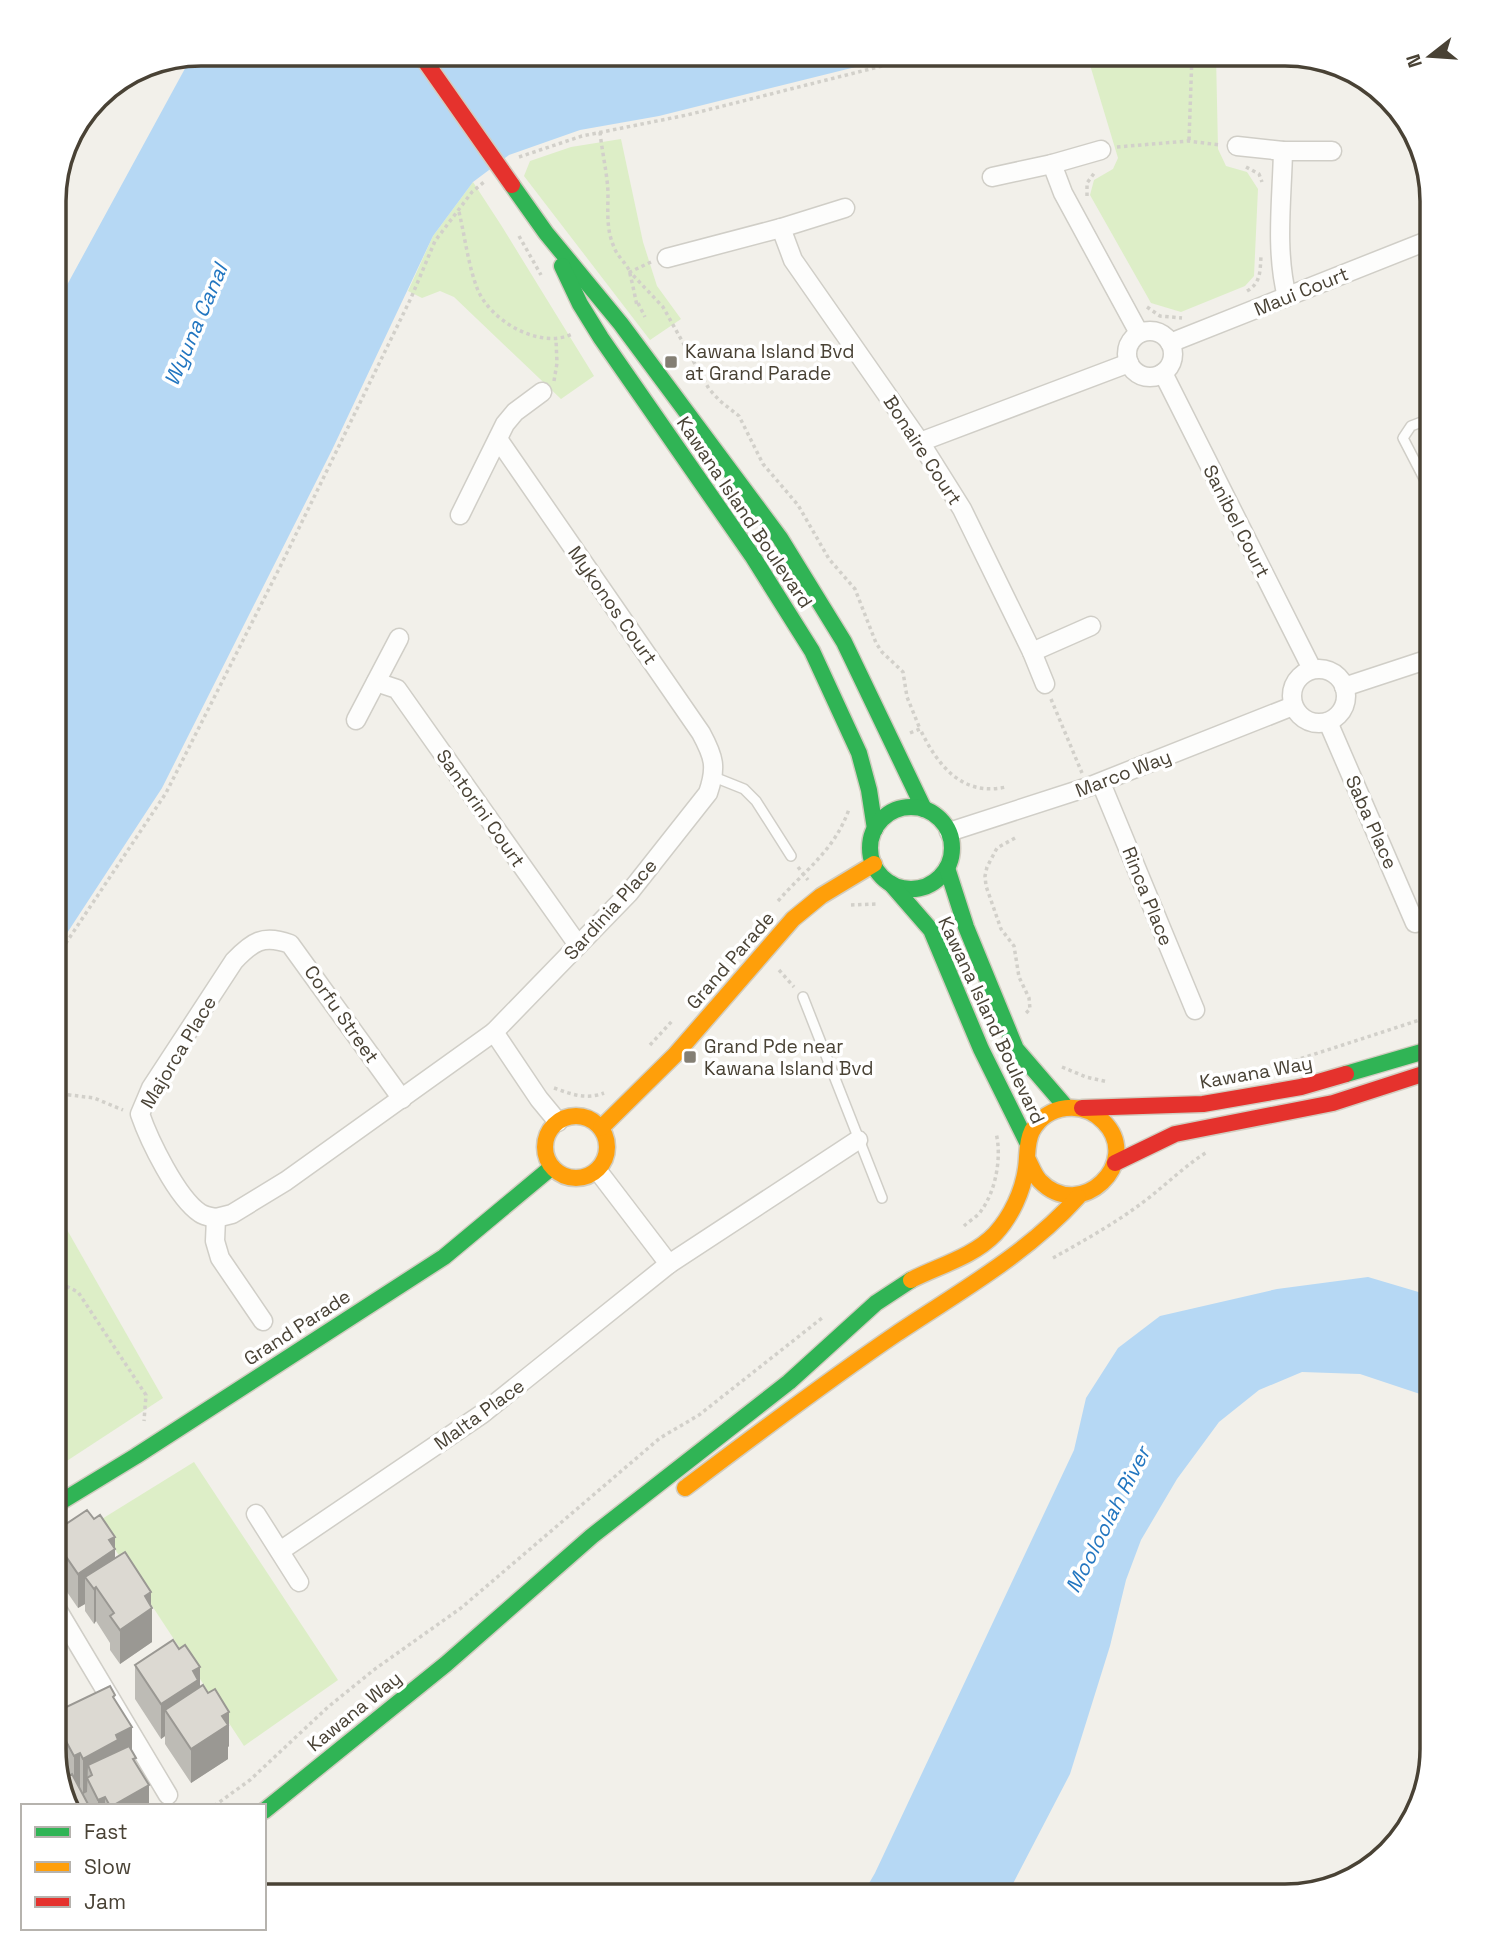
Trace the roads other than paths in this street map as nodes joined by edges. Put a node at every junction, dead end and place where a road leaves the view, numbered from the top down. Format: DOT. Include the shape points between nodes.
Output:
graph roads {
  1 [pos="429,67"];
  2 [pos="1237,146"];
  3 [pos="1101,150"];
  4 [pos="1332,150"];
  5 [pos="1283,151"];
  6 [pos="1052,164"];
  7 [pos="992,177"];
  8 [pos="845,208"];
  9 [pos="781,228"];
  10 [pos="545,233"];
  11 [pos="1420,244"];
  12 [pos="667,258"];
  13 [pos="1287,297"];
  14 [pos="1139,333"];
  15 [pos="1170,343"];
  16 [pos="1129,363"];
  17 [pos="1163,373"];
  18 [pos="542,392"];
  19 [pos="1420,422"];
  20 [pos="498,439"];
  21 [pos="920,442"];
  22 [pos="1420,471"];
  23 [pos="460,515"];
  24 [pos="1091,626"];
  25 [pos="399,638"];
  26 [pos="1032,652"];
  27 [pos="1420,662"];
  28 [pos="1312,669"];
  29 [pos="376,682"];
  30 [pos="1045,684"];
  31 [pos="1344,687"];
  32 [pos="1293,706"];
  33 [pos="356,720"];
  34 [pos="1328,722"];
  35 [pos="714,776"];
  36 [pos="1094,785"];
  37 [pos="924,809"];
  38 [pos="875,829"];
  39 [pos="949,832"];
  40 [pos="791,856"];
  41 [pos="874,864"];
  42 [pos="947,868"];
  43 [pos="891,884"];
  44 [pos="1415,923"];
  45 [pos="275,938"];
  46 [pos="578,945"];
  47 [pos="803,997"];
  48 [pos="1195,1010"];
  49 [pos="494,1032"];
  50 [pos="1420,1052"];
  51 [pos="1420,1075"];
  52 [pos="402,1099"];
  53 [pos="1074,1108"];
  54 [pos="558,1122"];
  55 [pos="601,1128"];
  56 [pos="858,1140"];
  57 [pos="1027,1150"];
  58 [pos="1115,1163"];
  59 [pos="552,1167"];
  60 [pos="597,1171"];
  61 [pos="1078,1197"];
  62 [pos="882,1198"];
  63 [pos="216,1218"];
  64 [pos="668,1264"];
  65 [pos="263,1321"];
  66 [pos="675,1495"];
  67 [pos="66,1499"];
  68 [pos="257,1514"];
  69 [pos="280,1551"];
  70 [pos="598,1551"];
  71 [pos="299,1582"];
  72 [pos="66,1627"];
  73 [pos="470,1643"];
  74 [pos="168,1796"];
  75 [pos="266,1809"];
  1 -- 10 [label="main road, Kawana Island Boulevard, bridge"];
  2 -- 5 [label="street"];
  3 -- 6 [label="street"];
  4 -- 5 [label="street"];
  5 -- 13 [label="street" via="1280,255"];
  6 -- 7 [label="street"];
  6 -- 14 [label="street"];
  8 -- 9 [label="street"];
  9 -- 12 [label="street"];
  9 -- 21 [label="street, Bonaire Court" via="793,260"];
  10 -- 37 [label="main road, Kawana Island Boulevard" via="621,324 780,538 844,642"];
  10 -- 38 [label="main road, Kawana Island Boulevard" via="601,338 753,557 812,651 859,752"];
  11 -- 13 [label="street, Maui Court"];
  13 -- 15 [label="street, Maui Court"];
  14 -- 15 [label="street" via="1160,333"];
  14 -- 16 [label="street" via="1127,349"];
  15 -- 17 [label="street" via="1173,356"];
  16 -- 17 [label="street" via="1143,376"];
  16 -- 21 [label="street"];
  17 -- 28 [label="street, Sanibel Court"];
  18 -- 20 [label="street" via="515,412"];
  19 -- 22 [label="lane" via="1410,426 1403,438"];
  20 -- 23 [label="street"];
  20 -- 35 [label="street, Mykonos Court" via="701,733 713,755"];
  21 -- 26 [label="street, Bonaire Court" via="962,509"];
  24 -- 26 [label="street"];
  25 -- 29 [label="street"];
  26 -- 30 [label="street, Bonaire Court"];
  27 -- 31 [label="street"];
  28 -- 31 [label="street" via="1335,674"];
  28 -- 32 [label="street" via="1292,688"];
  29 -- 33 [label="street"];
  29 -- 46 [label="street, Santorini Court" via="397,689"];
  31 -- 34 [label="street" via="1341,712"];
  32 -- 34 [label="street" via="1304,719"];
  32 -- 36 [label="street, Marco Way"];
  34 -- 44 [label="street, Saba Place"];
  35 -- 40 [label="lane" via="744,789 756,801"];
  35 -- 46 [label="street, Sardinia Place" via="708,793 629,893"];
  36 -- 39 [label="street, Marco Way"];
  36 -- 48 [label="street, Rinca Place"];
  37 -- 38 [label="main road" via="895,811"];
  37 -- 39 [label="main road" via="935,814"];
  38 -- 41 [label="main road" via="870,850"];
  39 -- 42 [label="main road" via="952,857"];
  41 -- 43 [label="main road"];
  41 -- 55 [label="main road, Grand Parade" via="793,919 675,1055"];
  42 -- 43 [label="main road" via="940,878 918,889"];
  42 -- 53 [label="main road, Kawana Island Boulevard" via="966,928 1016,1049"];
  43 -- 57 [label="main road, Kawana Island Boulevard" via="931,930"];
  45 -- 52 [label="street, Corfu Street" via="290,944 301,956"];
  45 -- 63 [label="street, Majorca Place" via="251,944 234,961 151,1088 140,1114 150,1143 186,1199 200,1213"];
  46 -- 49 [label="street, Sardinia Place"];
  47 -- 56 [label="lane"];
  49 -- 52 [label="street, Sardinia Place"];
  49 -- 54 [label="street"];
  50 -- 53 [label="main road, Kawana Way" via="1301,1087 1203,1104"];
  51 -- 58 [label="main road" via="1333,1104 1175,1134"];
  52 -- 63 [label="street, Sardinia Place" via="258,1199"];
  53 -- 57 [label="main road" via="1043,1118 1034,1127"];
  53 -- 58 [label="main road" via="1106,1123 1113,1135"];
  54 -- 55 [label="main road" via="585,1117"];
  54 -- 59 [label="main road" via="546,1138"];
  55 -- 60 [label="main road" via="607,1154"];
  56 -- 62 [label="lane"];
  56 -- 64 [label="street, Malta Place"];
  57 -- 61 [label="main road" via="1038,1182 1060,1195"];
  57 -- 73 [label="main road" via="1022,1188 991,1238 896,1288 856,1318 791,1380 568,1556"];
  58 -- 61 [label="main road" via="1099,1187"];
  59 -- 60 [label="main road" via="574,1179"];
  59 -- 67 [label="main road, Grand Parade" via="444,1256"];
  60 -- 64 [label="street"];
  61 -- 66 [label="main road" via="1059,1221 996,1269 896,1334"];
  63 -- 65 [label="street" via="220,1258"];
  64 -- 69 [label="street, Malta Place" via="482,1414"];
  68 -- 69 [label="street"];
  69 -- 71 [label="street"];
  70 -- 73 [label="main road"];
  72 -- 74 [label="street" via="106,1703"];
  73 -- 75 [label="main road, Kawana Way"];
}
